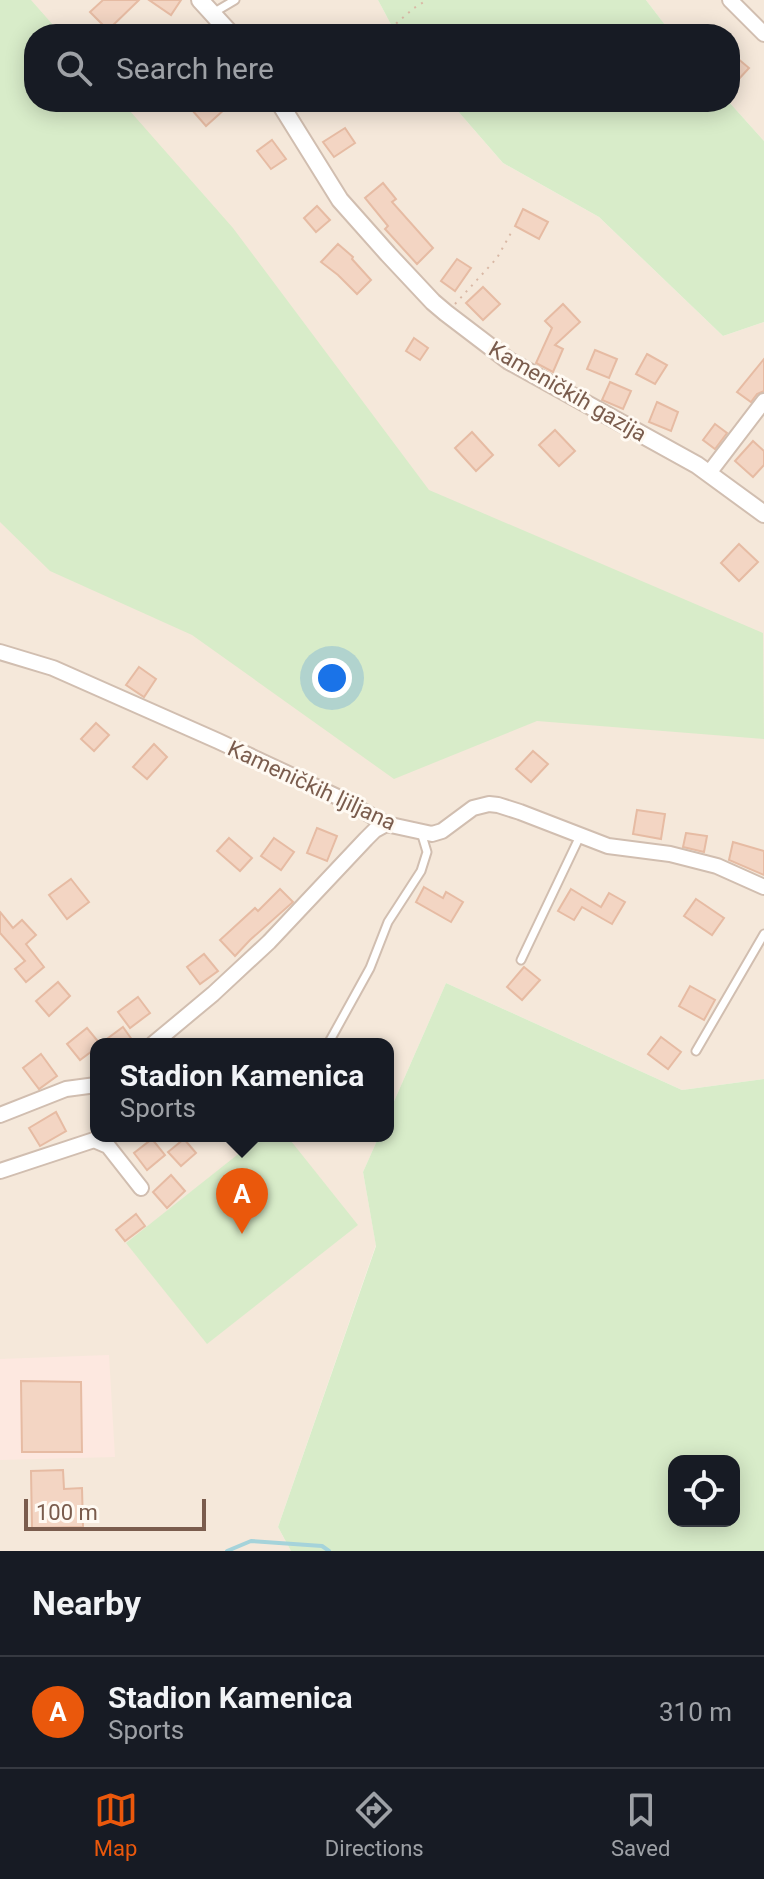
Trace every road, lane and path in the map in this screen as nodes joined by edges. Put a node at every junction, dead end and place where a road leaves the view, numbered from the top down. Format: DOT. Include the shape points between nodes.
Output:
graph roads {
  1 [pos="200,0"];
  2 [pos="235,0"];
  3 [pos="427,0"];
  4 [pos="730,0"];
  5 [pos="213,13"];
  6 [pos="222,24"];
  7 [pos="396,24"];
  8 [pos="764,34"];
  9 [pos="285,112"];
  10 [pos="511,233"];
  11 [pos="446,313"];
  12 [pos="764,401"];
  13 [pos="709,473"];
  14 [pos="762,509"];
  15 [pos="0,652"];
  16 [pos="386,824"];
  17 [pos="421,832"];
  18 [pos="580,836"];
  19 [pos="764,887"];
  20 [pos="764,934"];
  21 [pos="521,960"];
  22 [pos="160,1038"];
  23 [pos="331,1038"];
  24 [pos="696,1051"];
  25 [pos="90,1086"];
  26 [pos="0,1115"];
  27 [pos="90,1141"];
  28 [pos="99,1142"];
  29 [pos="0,1171"];
  30 [pos="141,1188"];
  1 -- 5 [label="street"];
  2 -- 5 [label="lane"];
  3 -- 7 [label="path"];
  4 -- 8 [label="street"];
  5 -- 6 [label="street"];
  9 -- 11 [label="street, Kameničkih gazija" via="340,200"];
  10 -- 11 [label="path" via="497,258"];
  11 -- 13 [label="street, Kameničkih gazija" via="509,361"];
  12 -- 13 [label="street"];
  13 -- 14 [label="street, Kameničkih gazija"];
  15 -- 16 [label="street, Kameničkih ljiljana" via="53,668 191,729"];
  16 -- 17 [label="street, Kameničkih ljiljana"];
  16 -- 22 [label="street" via="269,942"];
  17 -- 18 [label="street, Kameničkih ljiljana" via="442,831 473,808 489,804"];
  17 -- 23 [label="lane" via="427,852 421,871 388,922 370,968"];
  18 -- 19 [label="street, Kameničkih ljiljana" via="717,866"];
  18 -- 21 [label="lane"];
  20 -- 24 [label="lane"];
  25 -- 26 [label="street" via="66,1089"];
  27 -- 29 [label="street"];
  28 -- 30 [label="street" via="108,1146"];
}
